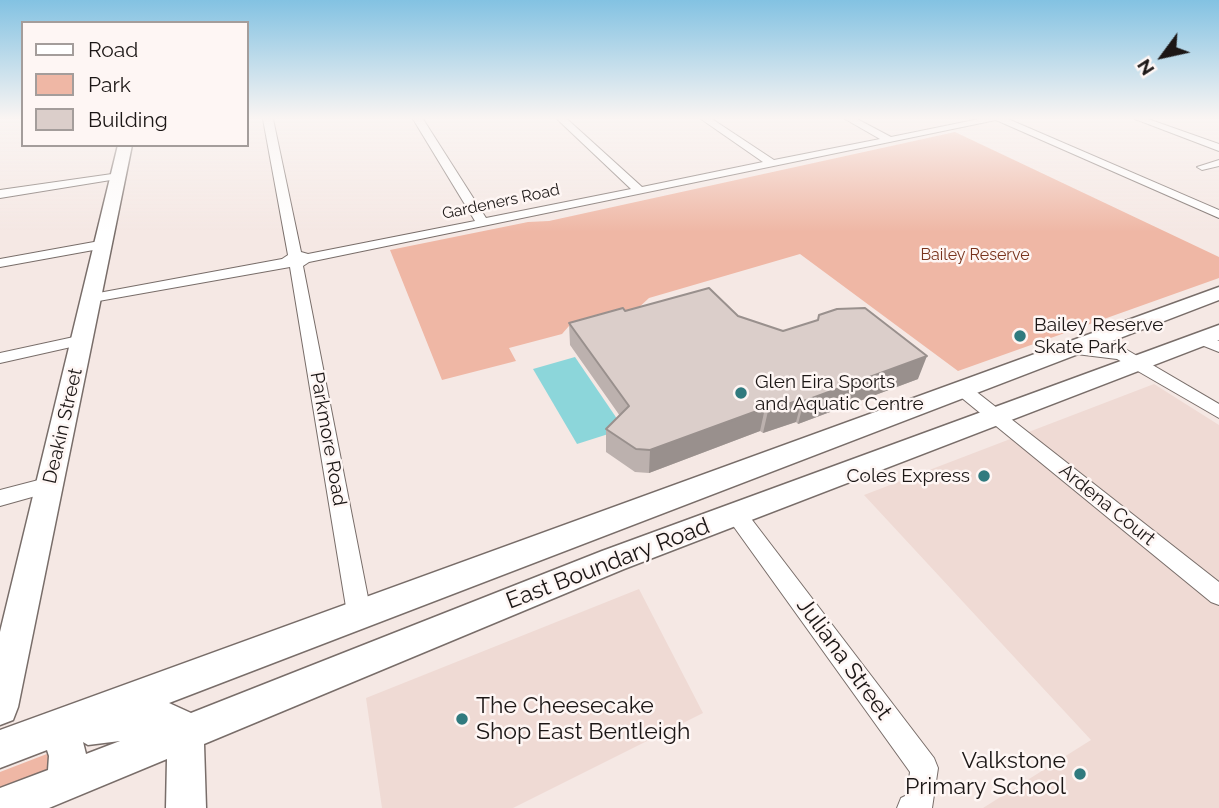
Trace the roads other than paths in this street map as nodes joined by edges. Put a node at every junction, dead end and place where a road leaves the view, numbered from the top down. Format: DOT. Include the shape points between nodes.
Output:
graph roads {
  1 [pos="123,157"];
  2 [pos="275,157"];
  3 [pos="441,157"];
  4 [pos="603,157"];
  5 [pos="762,157"];
  6 [pos="809,157"];
  7 [pos="1087,157"];
  8 [pos="1219,163"];
  9 [pos="773,164"];
  10 [pos="1202,167"];
  11 [pos="119,176"];
  12 [pos="640,191"];
  13 [pos="0,194"];
  14 [pos="1219,214"];
  15 [pos="483,224"];
  16 [pos="105,244"];
  17 [pos="296,261"];
  18 [pos="0,262"];
  19 [pos="1219,293"];
  20 [pos="93,298"];
  21 [pos="1213,339"];
  22 [pos="83,340"];
  23 [pos="1074,349"];
  24 [pos="0,358"];
  25 [pos="1140,363"];
  26 [pos="963,390"];
  27 [pos="1219,412"];
  28 [pos="995,416"];
  29 [pos="50,485"];
  30 [pos="0,498"];
  31 [pos="736,514"];
  32 [pos="1219,594"];
  33 [pos="359,613"];
  34 [pos="0,707"];
  35 [pos="59,727"];
  36 [pos="184,734"];
  37 [pos="0,749"];
  38 [pos="66,782"];
  39 [pos="1,808"];
  40 [pos="186,808"];
  41 [pos="911,808"];
  1 -- 11 [label="main road, Deakin Street"];
  2 -- 17 [label="street, Parkmore Road"];
  3 -- 15 [label="street"];
  4 -- 12 [label="street"];
  5 -- 9 [label="street"];
  6 -- 9 [label="street, Gardeners Road"];
  7 -- 14 [label="street"];
  8 -- 10 [label="street"];
  9 -- 12 [label="street, Gardeners Road"];
  11 -- 13 [label="street"];
  11 -- 16 [label="main road, Deakin Street"];
  12 -- 15 [label="street, Gardeners Road"];
  15 -- 17 [label="street, Gardeners Road"];
  16 -- 18 [label="street"];
  16 -- 20 [label="main road, Deakin Street"];
  17 -- 20 [label="street, Gardeners Road"];
  17 -- 33 [label="street, Parkmore Road"];
  19 -- 23 [label="main road, East Boundary Road"];
  20 -- 22 [label="main road, Deakin Street"];
  21 -- 25 [label="main road, East Boundary Road"];
  22 -- 24 [label="street"];
  22 -- 29 [label="main road, Deakin Street"];
  23 -- 25 [label="street" via="1121,354"];
  23 -- 26 [label="main road, East Boundary Road"];
  25 -- 27 [label="street"];
  25 -- 28 [label="main road, East Boundary Road"];
  26 -- 28 [label="street, Ardena Court"];
  26 -- 33 [label="main road, East Boundary Road"];
  28 -- 31 [label="main road, East Boundary Road"];
  28 -- 32 [label="street, Ardena Court"];
  29 -- 30 [label="street"];
  29 -- 34 [label="main road, Deakin Street"];
  31 -- 36 [label="main road, East Boundary Road"];
  31 -- 41 [label="street, Juliana Street" via="924,768 920,803"];
  33 -- 35 [label="main road, East Boundary Road"];
  35 -- 36 [label="main road" via="154,719 173,722"];
  35 -- 37 [label="main road, East Boundary Road"];
  35 -- 38 [label="main road" via="68,756"];
  36 -- 38 [label="main road, East Boundary Road"];
  36 -- 40 [label="main road"];
  38 -- 39 [label="main road, East Boundary Road"];
}
